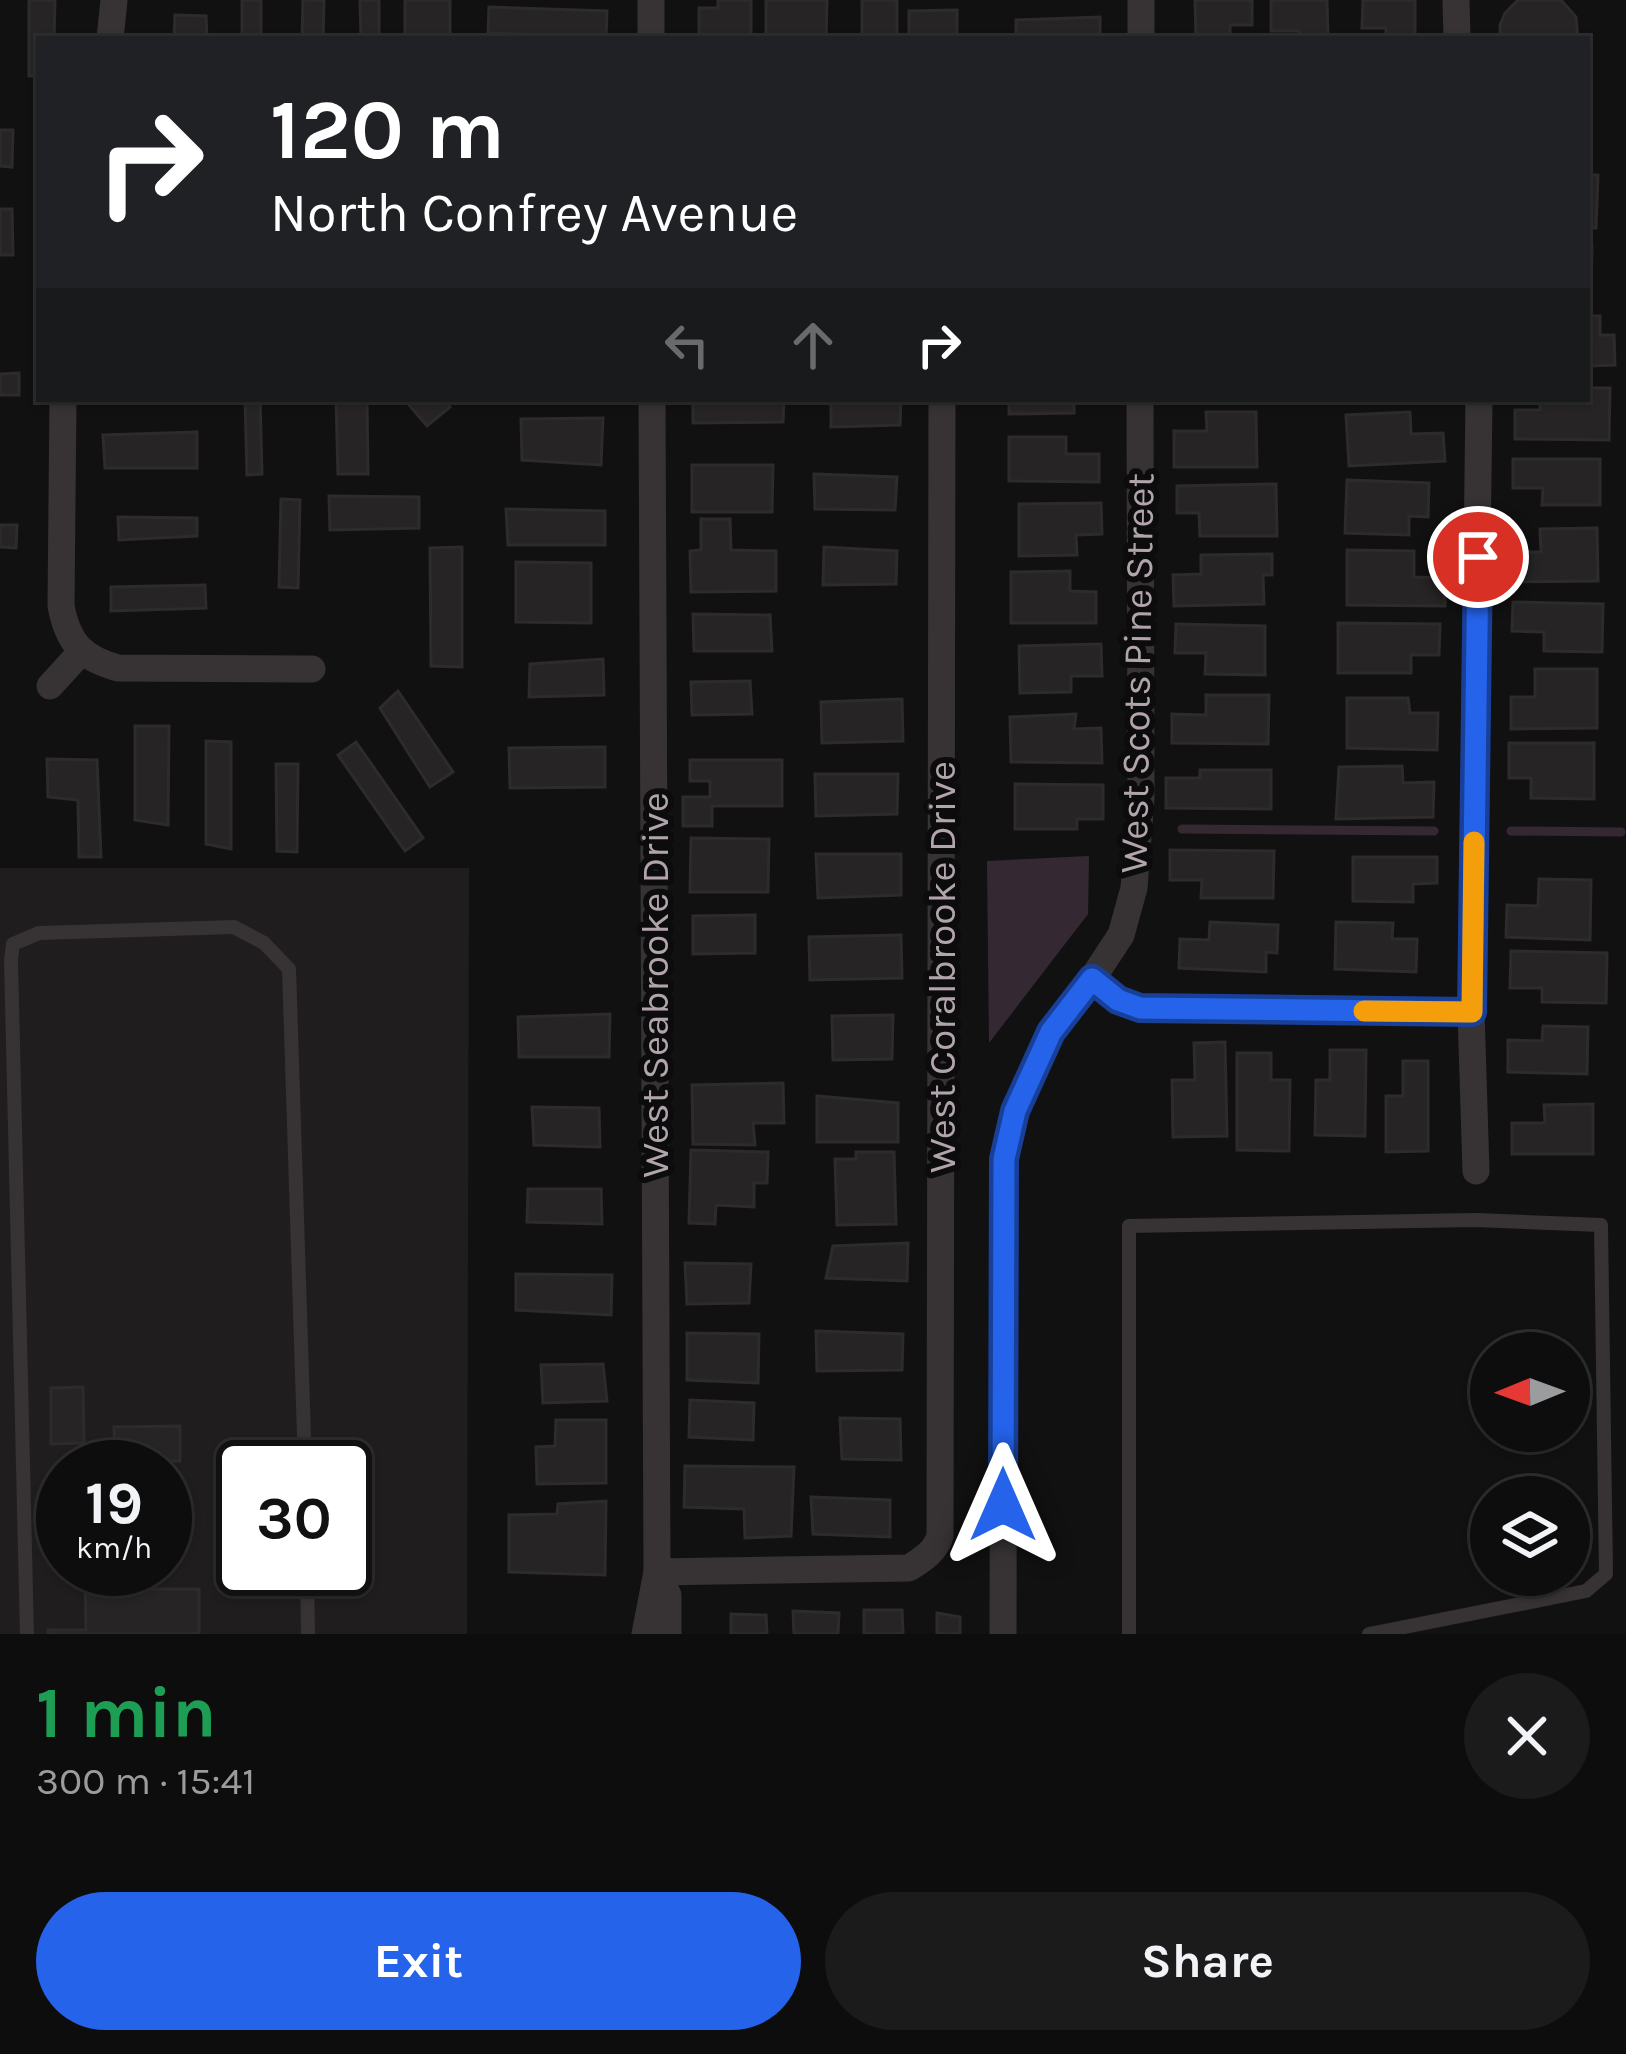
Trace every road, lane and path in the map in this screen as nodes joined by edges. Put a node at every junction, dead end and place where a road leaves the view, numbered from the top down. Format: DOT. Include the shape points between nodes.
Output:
graph roads {
  1 [pos="114,0"];
  2 [pos="650,0"];
  3 [pos="1141,0"];
  4 [pos="1456,0"];
  5 [pos="110,36"];
  6 [pos="650,36"];
  7 [pos="1141,36"];
  8 [pos="1457,36"];
  9 [pos="63,402"];
  10 [pos="652,402"];
  11 [pos="942,402"];
  12 [pos="1139,402"];
  13 [pos="1479,402"];
  14 [pos="82,651"];
  15 [pos="313,669"];
  16 [pos="50,686"];
  17 [pos="1092,979"];
  18 [pos="1472,1012"];
  19 [pos="1476,1172"];
  20 [pos="304,1440"];
  21 [pos="656,1571"];
  22 [pos="307,1596"];
  23 [pos="27,1634"];
  24 [pos="308,1634"];
  25 [pos="645,1634"];
  26 [pos="668,1634"];
  27 [pos="1004,1634"];
  28 [pos="1129,1634"];
  29 [pos="1369,1634"];
  1 -- 5 [label="street"];
  2 -- 6 [label="street"];
  3 -- 7 [label="street"];
  4 -- 8 [label="street"];
  9 -- 14 [label="street" via="61,606"];
  10 -- 21 [label="street, West Seabrooke Drive"];
  11 -- 21 [label="street, West Coralbrooke Drive" via="940,1536 909,1568"];
  12 -- 17 [label="street, West Scots Pine Street" via="1141,798 1134,888 1121,935"];
  13 -- 18 [label="street"];
  14 -- 15 [label="street" via="136,670"];
  14 -- 16 [label="street"];
  17 -- 18 [label="street" via="1140,1008"];
  17 -- 27 [label="street, West Scots Pine Street" via="1051,1032 1015,1111 1004,1159"];
  18 -- 19 [label="street"];
  20 -- 23 [label="lane" via="289,970 234,927 38,933 13,944"];
  21 -- 25 [label="street"];
  21 -- 26 [label="street" via="668,1595"];
  22 -- 24 [label="lane"];
  28 -- 29 [label="lane" via="1129,1226 1601,1225 1606,1574 1586,1591"];
}
